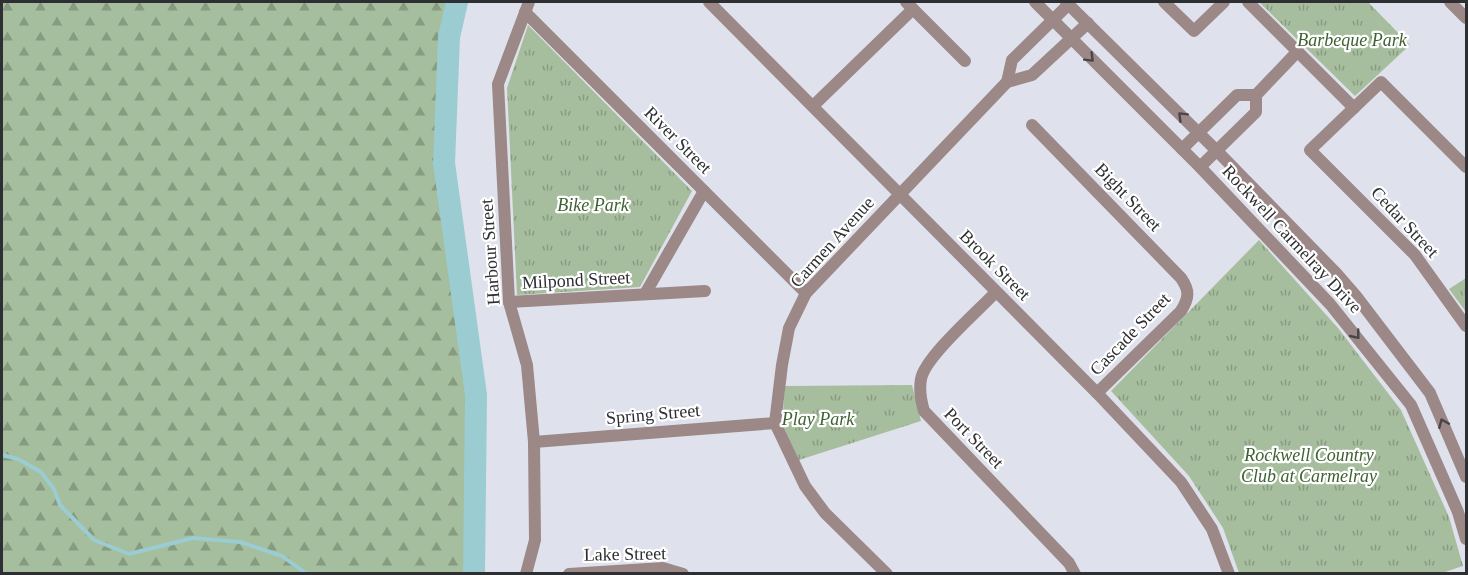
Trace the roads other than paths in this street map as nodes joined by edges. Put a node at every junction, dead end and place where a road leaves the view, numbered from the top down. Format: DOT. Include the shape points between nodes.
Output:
graph roads {
  1 [pos="709,2"];
  2 [pos="1035,2"];
  3 [pos="1164,2"];
  4 [pos="1224,2"];
  5 [pos="1248,2"];
  6 [pos="1450,2"];
  7 [pos="1068,3"];
  8 [pos="909,5"];
  9 [pos="527,7"];
  10 [pos="1467,18"];
  11 [pos="1053,21"];
  12 [pos="1088,23"];
  13 [pos="1071,39"];
  14 [pos="1298,51"];
  15 [pos="965,61"];
  16 [pos="1007,82"];
  17 [pos="1256,95"];
  18 [pos="813,106"];
  19 [pos="1354,108"];
  20 [pos="1032,125"];
  21 [pos="1199,133"];
  22 [pos="1182,149"];
  23 [pos="1217,151"];
  24 [pos="1467,166"];
  25 [pos="1200,167"];
  26 [pos="704,191"];
  27 [pos="899,194"];
  28 [pos="705,291"];
  29 [pos="996,292"];
  30 [pos="806,293"];
  31 [pos="645,294"];
  32 [pos="1188,300"];
  33 [pos="509,302"];
  34 [pos="1467,326"];
  35 [pos="1097,393"];
  36 [pos="775,423"];
  37 [pos="534,442"];
  38 [pos="1467,477"];
  39 [pos="1462,511"];
  40 [pos="1467,539"];
  41 [pos="526,573"];
  42 [pos="569,573"];
  43 [pos="682,573"];
  44 [pos="886,573"];
  45 [pos="1075,573"];
  46 [pos="1230,573"];
  1 -- 18 [label="street, Brook Street"];
  2 -- 11 [label="street, Rockwell Carmelray Drive"];
  3 -- 4 [label="street" via="1194,31"];
  5 -- 14 [label="street"];
  6 -- 10 [label="street"];
  7 -- 11 [label="street, Carmen Avenue"];
  7 -- 12 [label="street, Rockwell Carmelray Drive"];
  8 -- 15 [label="street"];
  8 -- 18 [label="street"];
  9 -- 26 [label="street, River Street"];
  9 -- 33 [label="street, Harbour Street" via="498,84"];
  11 -- 13 [label="street, Rockwell Carmelray Drive"];
  11 -- 16 [label="street, Carmen Avenue" via="1012,60"];
  12 -- 13 [label="street, Carmen Avenue"];
  21 -- 12 [label="street, Rockwell Carmelray Drive, one-way"];
  13 -- 16 [label="street, Carmen Avenue" via="1032,75"];
  13 -- 22 [label="street, Rockwell Carmelray Drive, one-way"];
  14 -- 17 [label="street"];
  14 -- 19 [label="street"];
  16 -- 27 [label="street, Carmen Avenue"];
  17 -- 21 [label="street" via="1237,95"];
  17 -- 23 [label="street" via="1257,112"];
  18 -- 27 [label="street, Brook Street"];
  19 -- 24 [label="street" via="1382,82"];
  19 -- 34 [label="street, Cedar Street" via="1310,150 1415,255"];
  20 -- 32 [label="street, Bight Street" via="1181,278 1188,288"];
  21 -- 22 [label="street"];
  21 -- 23 [label="street, Rockwell Carmelray Drive"];
  22 -- 25 [label="street, Rockwell Carmelray Drive"];
  23 -- 25 [label="street"];
  38 -- 23 [label="street, Rockwell Carmelray Drive, one-way" via="1430,393 1336,273"];
  25 -- 39 [label="street, Rockwell Carmelray Drive, one-way" via="1310,281 1411,405"];
  26 -- 30 [label="street, River Street"];
  26 -- 31 [label="street, Milpond Street"];
  27 -- 29 [label="street, Brook Street"];
  27 -- 30 [label="street, Carmen Avenue"];
  28 -- 31 [label="street, Milpond Street"];
  29 -- 35 [label="street, Brook Street"];
  29 -- 45 [label="street, Port Street" via="930,360 921,377 924,411"];
  30 -- 36 [label="street, Carmen Avenue" via="789,328"];
  31 -- 33 [label="street, Milpond Street"];
  32 -- 35 [label="street, Cascade Street"];
  33 -- 37 [label="street, Harbour Street" via="527,365"];
  35 -- 46 [label="street, Brook Street" via="1181,482 1212,529"];
  36 -- 37 [label="street, Spring Street"];
  36 -- 44 [label="street" via="805,486 825,513"];
  37 -- 41 [label="street, Harbour Street" via="535,540"];
  39 -- 40 [label="street, Rockwell Carmelray Drive"];
  42 -- 43 [label="street, Lake Street" via="663,568"];
}
